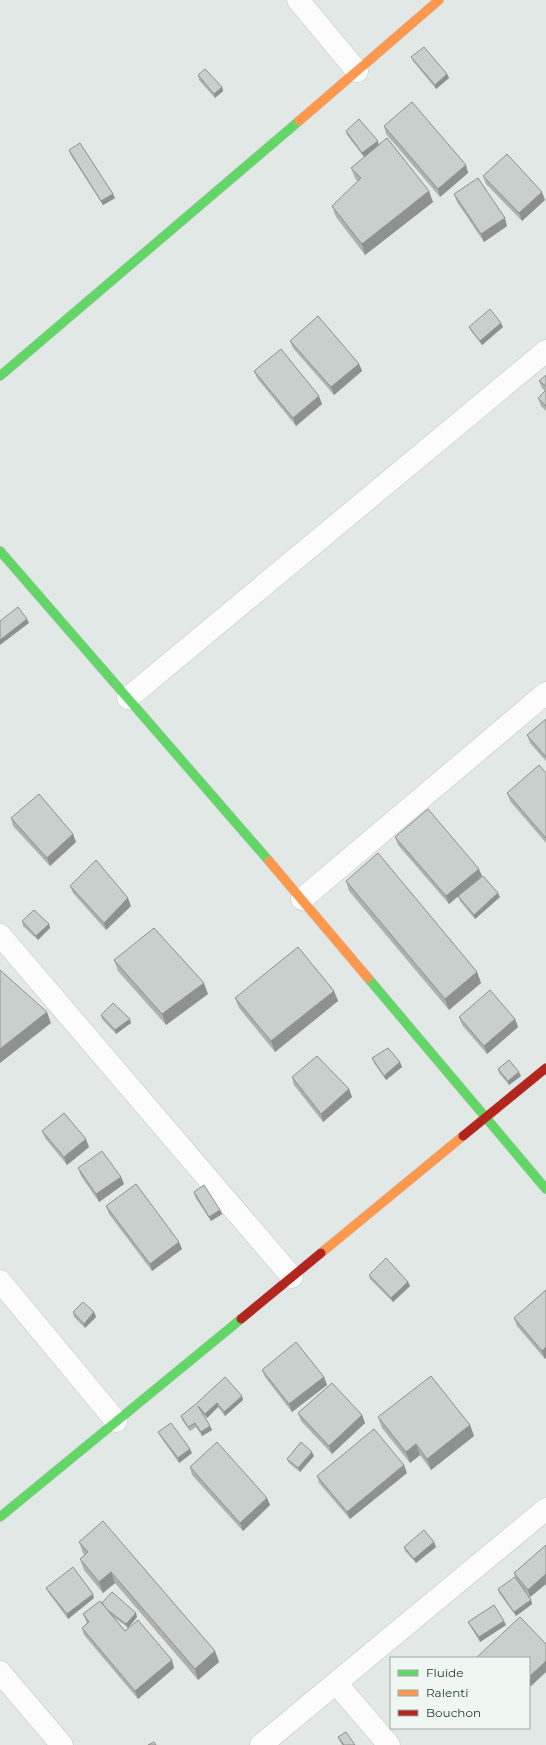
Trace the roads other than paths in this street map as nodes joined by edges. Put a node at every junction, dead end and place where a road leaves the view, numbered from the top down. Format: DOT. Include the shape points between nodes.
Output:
graph roads {
  1 [pos="298,0"];
  2 [pos="439,0"];
  3 [pos="357,71"];
  4 [pos="546,350"];
  5 [pos="0,376"];
  6 [pos="0,551"];
  7 [pos="546,693"];
  8 [pos="128,698"];
  9 [pos="302,899"];
  10 [pos="0,935"];
  11 [pos="546,1068"];
  12 [pos="486,1117"];
  13 [pos="546,1189"];
  14 [pos="292,1277"];
  15 [pos="0,1281"];
  16 [pos="116,1421"];
  17 [pos="546,1510"];
  18 [pos="0,1517"];
  19 [pos="0,1672"];
  20 [pos="336,1683"];
  21 [pos="62,1745"];
  22 [pos="261,1745"];
  23 [pos="389,1745"];
  1 -- 3 [label="street"];
  2 -- 3 [label="street"];
  3 -- 5 [label="street"];
  4 -- 8 [label="street"];
  6 -- 8 [label="street"];
  7 -- 9 [label="street"];
  8 -- 9 [label="street"];
  9 -- 12 [label="street"];
  10 -- 14 [label="street"];
  11 -- 12 [label="street"];
  12 -- 13 [label="street"];
  12 -- 14 [label="street"];
  14 -- 16 [label="street"];
  15 -- 16 [label="street"];
  16 -- 18 [label="street"];
  17 -- 20 [label="street"];
  19 -- 21 [label="street"];
  20 -- 22 [label="street"];
  20 -- 23 [label="street"];
}
